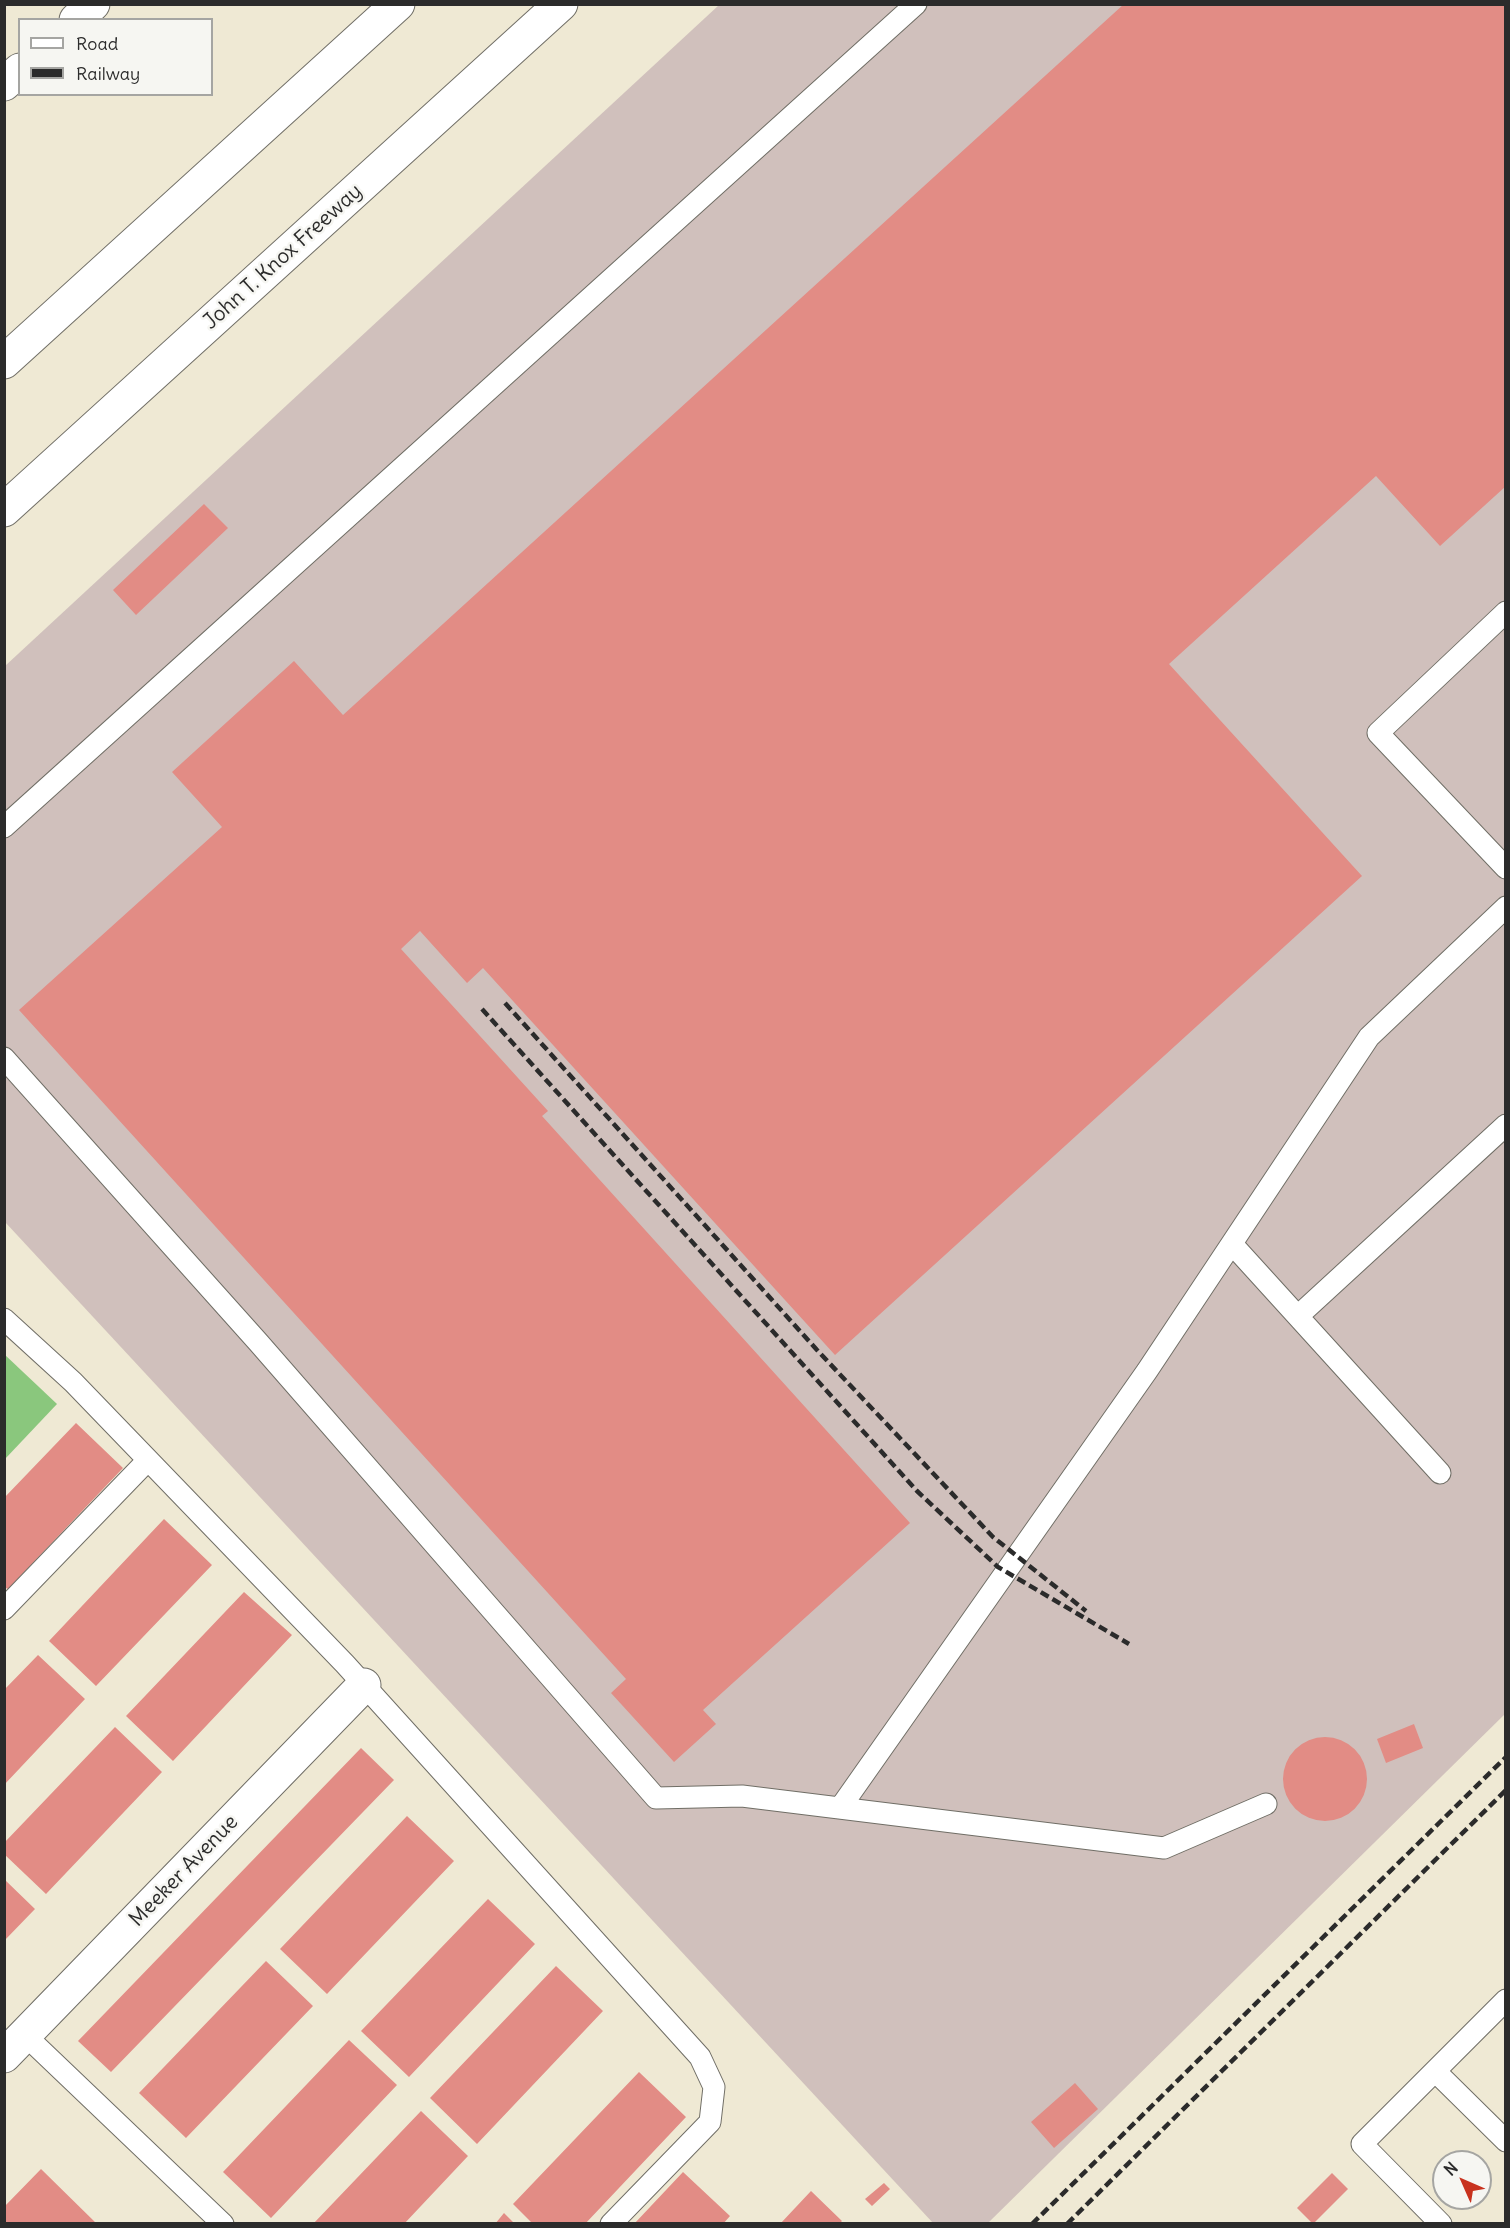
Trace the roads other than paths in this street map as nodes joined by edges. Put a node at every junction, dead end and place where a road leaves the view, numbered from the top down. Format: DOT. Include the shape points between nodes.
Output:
graph roads {
  1 [pos="93,4"];
  2 [pos="398,4"];
  3 [pos="561,4"];
  4 [pos="916,4"];
  5 [pos="78,18"];
  6 [pos="18,72"];
  7 [pos="4,84"];
  8 [pos="4,362"];
  9 [pos="4,510"];
  10 [pos="1506,612"];
  11 [pos="4,827"];
  12 [pos="1506,868"];
  13 [pos="1506,907"];
  14 [pos="1506,927"];
  15 [pos="1369,1037"];
  16 [pos="4,1058"];
  17 [pos="1506,1125"];
  18 [pos="1232,1244"];
  19 [pos="1298,1316"];
  20 [pos="4,1319"];
  21 [pos="148,1460"];
  22 [pos="1440,1473"];
  23 [pos="4,1609"];
  24 [pos="364,1685"];
  25 [pos="1266,1804"];
  26 [pos="840,1808"];
  27 [pos="1506,2000"];
  28 [pos="15,2046"];
  29 [pos="1435,2071"];
  30 [pos="1506,2141"];
  31 [pos="223,2223"];
  32 [pos="611,2223"];
  33 [pos="1441,2223"];
  1 -- 5 [label="main road"];
  2 -- 8 [label="main road"];
  3 -- 9 [label="main road, John T. Knox Freeway"];
  4 -- 11 [label="lane"];
  6 -- 7 [label="main road"];
  10 -- 12 [label="lane" via="1378,733"];
  13 -- 15 [label="lane"];
  14 -- 15 [label="lane"];
  15 -- 18 [label="lane"];
  16 -- 26 [label="lane" via="656,1798 741,1796"];
  17 -- 19 [label="lane"];
  18 -- 19 [label="lane"];
  18 -- 26 [label="lane"];
  19 -- 22 [label="lane"];
  20 -- 21 [label="lane" via="73,1382"];
  21 -- 23 [label="lane"];
  21 -- 24 [label="lane"];
  24 -- 28 [label="main road, Meeker Avenue"];
  24 -- 32 [label="lane" via="700,2056 714,2087 710,2122"];
  25 -- 26 [label="lane" via="1164,1848"];
  27 -- 29 [label="lane"];
  28 -- 31 [label="lane"];
  29 -- 30 [label="lane"];
  29 -- 33 [label="lane" via="1362,2144"];
}
